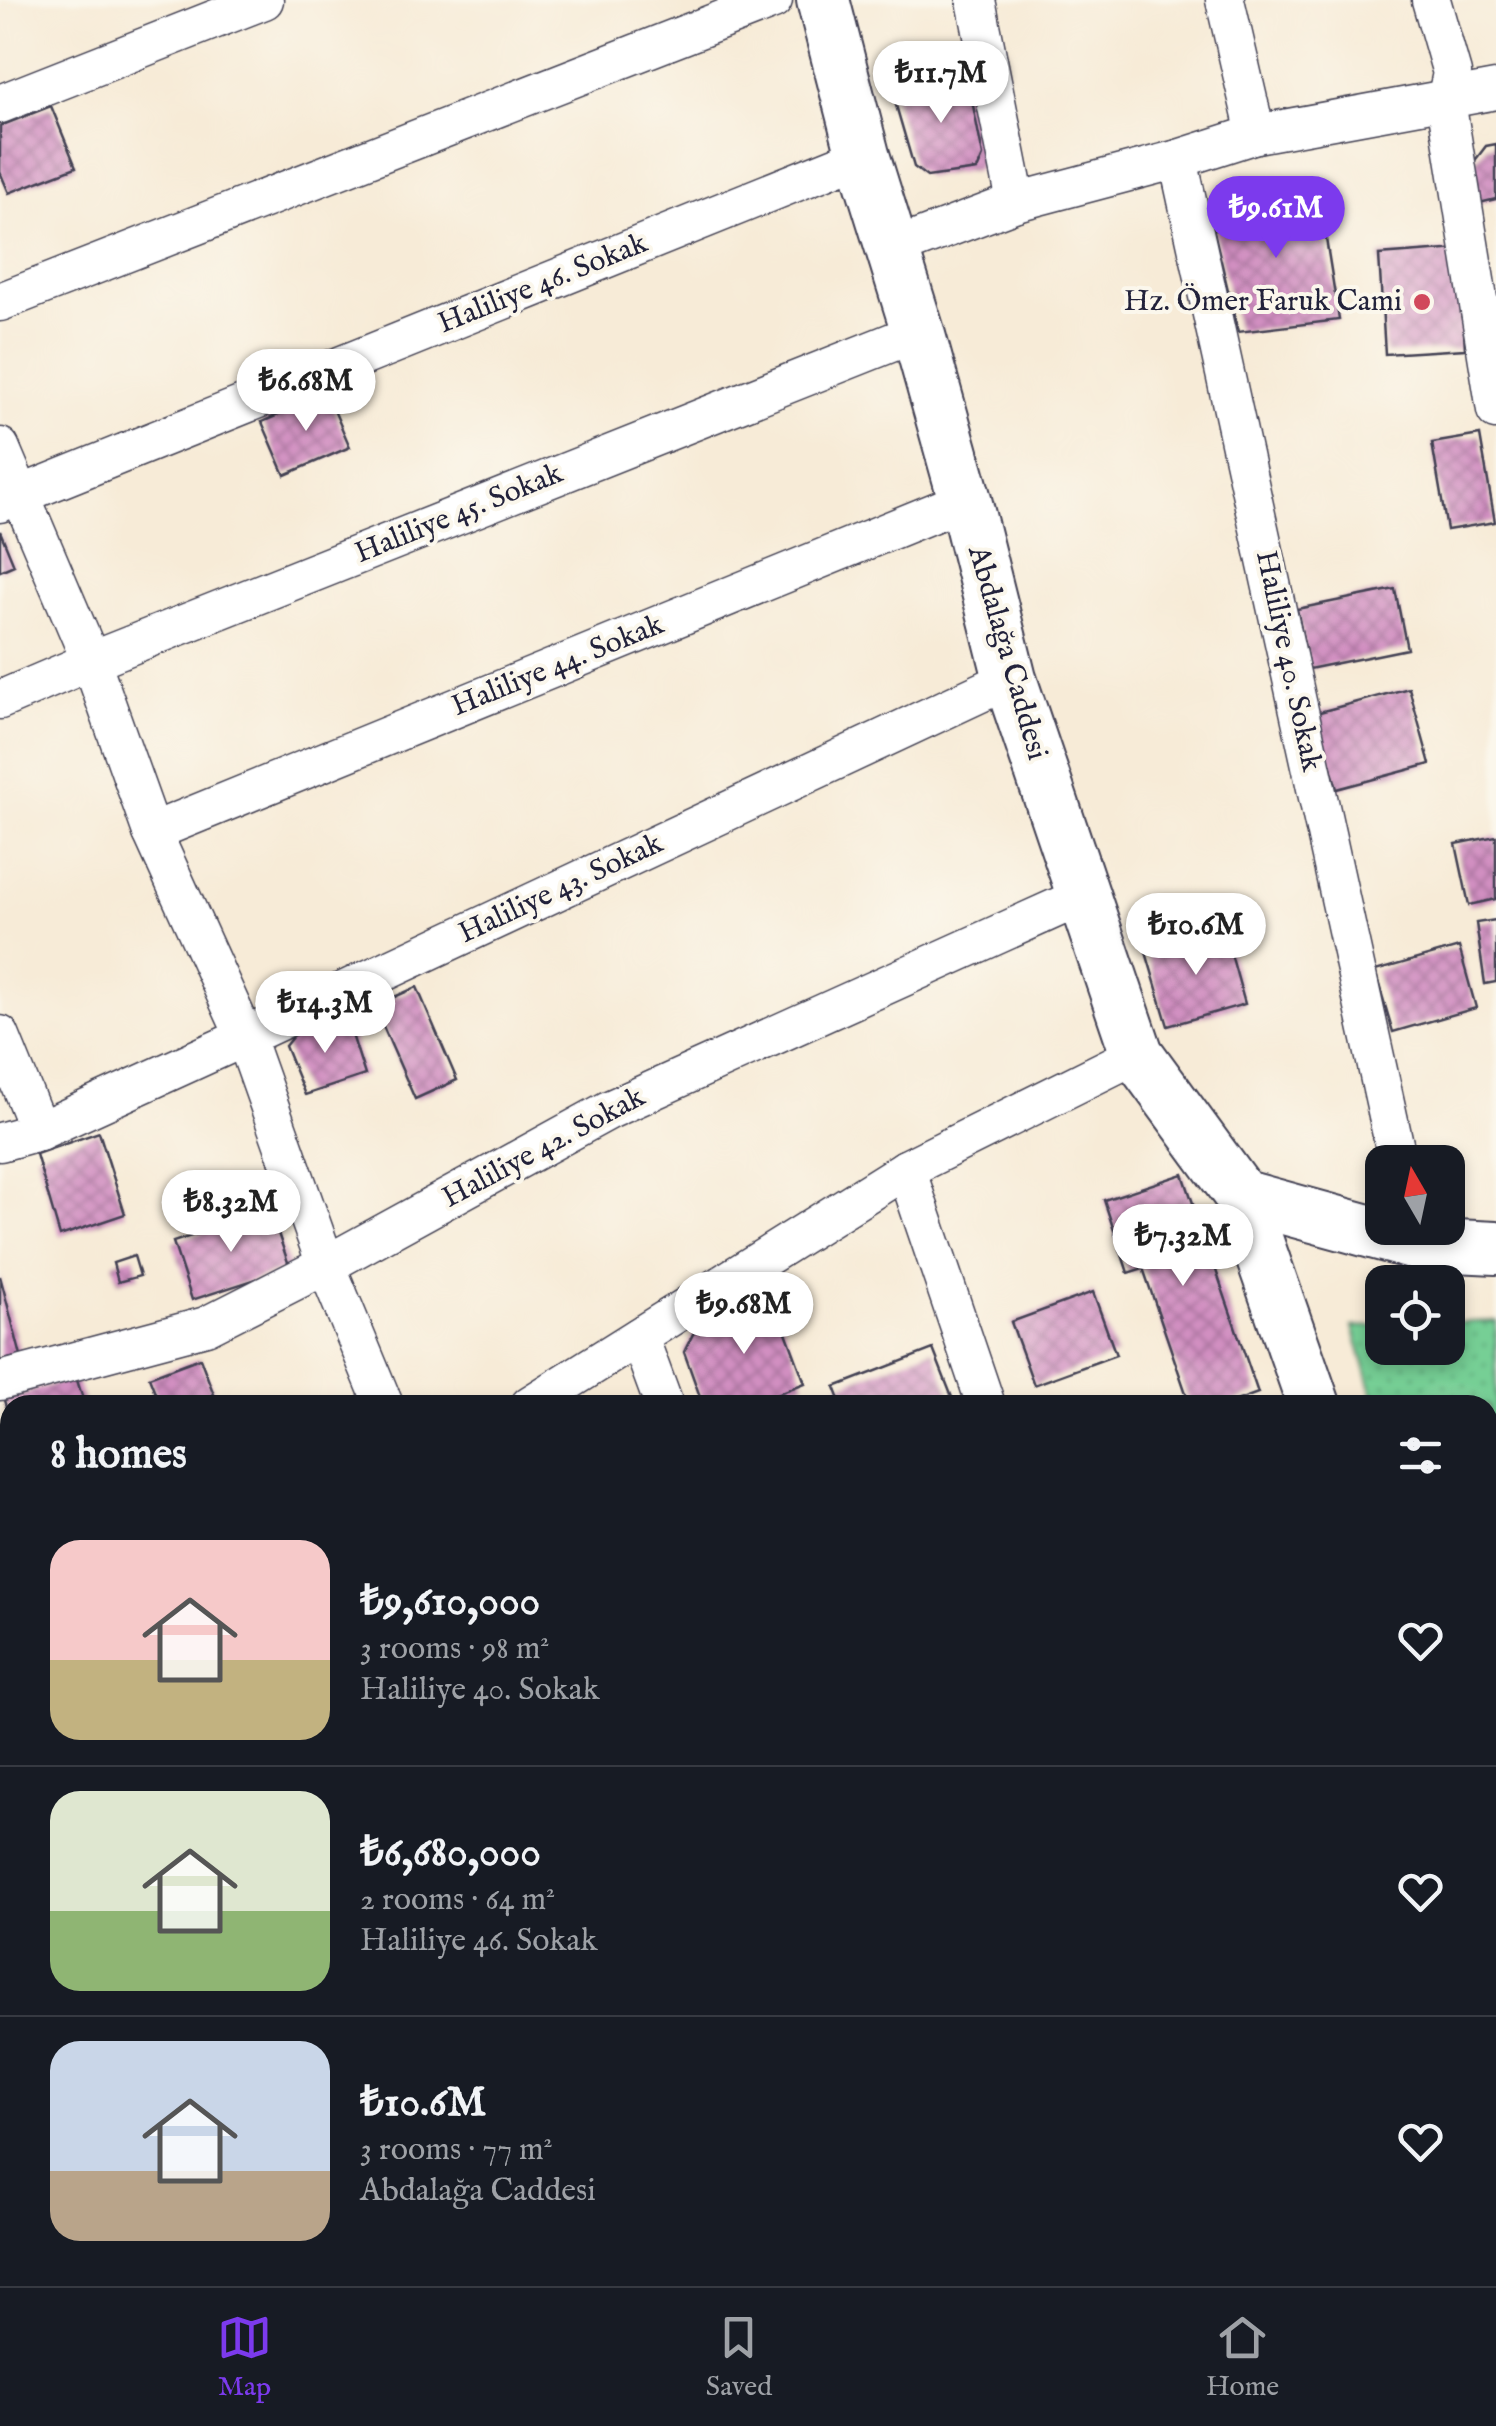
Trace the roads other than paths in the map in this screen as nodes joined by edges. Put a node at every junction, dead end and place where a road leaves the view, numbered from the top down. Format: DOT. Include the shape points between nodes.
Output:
graph roads {
  1 [pos="264,0"];
  2 [pos="773,0"];
  3 [pos="823,0"];
  4 [pos="976,0"];
  5 [pos="1225,0"];
  6 [pos="1430,0"];
  7 [pos="1496,90"];
  8 [pos="1446,101"];
  9 [pos="0,104"];
  10 [pos="1256,134"];
  11 [pos="862,155"];
  12 [pos="1178,159"];
  13 [pos="1016,202"];
  14 [pos="892,249"];
  15 [pos="0,302"];
  16 [pos="918,332"];
  17 [pos="1496,410"];
  18 [pos="0,447"];
  19 [pos="9,499"];
  20 [pos="964,500"];
  21 [pos="91,660"];
  22 [pos="1010,679"];
  23 [pos="0,700"];
  24 [pos="152,832"];
  25 [pos="1083,896"];
  26 [pos="0,1035"];
  27 [pos="245,1037"];
  28 [pos="1137,1054"];
  29 [pos="39,1131"];
  30 [pos="0,1142"];
  31 [pos="1394,1145"];
  32 [pos="906,1169"];
  33 [pos="1241,1196"];
  34 [pos="1365,1226"];
  35 [pos="1465,1243"];
  36 [pos="1496,1248"];
  37 [pos="326,1265"];
  38 [pos="639,1337"];
  39 [pos="0,1381"];
  40 [pos="380,1395"];
  41 [pos="546,1395"];
  42 [pos="660,1395"];
  43 [pos="983,1395"];
  44 [pos="1311,1395"];
  1 -- 9 [label="street"];
  2 -- 15 [label="street"];
  3 -- 11 [label="street, Abdalağa Caddesi"];
  4 -- 13 [label="street"];
  5 -- 10 [label="street"];
  6 -- 8 [label="street" via="1452,73"];
  7 -- 8 [label="street"];
  8 -- 10 [label="street"];
  8 -- 17 [label="street"];
  10 -- 12 [label="street"];
  11 -- 14 [label="street, Abdalağa Caddesi"];
  11 -- 19 [label="street, Haliliye 46. Sokak"];
  12 -- 13 [label="street"];
  12 -- 31 [label="street, Haliliye 40. Sokak"];
  13 -- 14 [label="street"];
  14 -- 16 [label="street, Abdalağa Caddesi"];
  16 -- 20 [label="street, Abdalağa Caddesi"];
  16 -- 21 [label="street, Haliliye 45. Sokak"];
  18 -- 19 [label="street"];
  19 -- 21 [label="street"];
  20 -- 22 [label="street, Abdalağa Caddesi"];
  20 -- 24 [label="street, Haliliye 44. Sokak"];
  21 -- 23 [label="street, Haliliye 45. Sokak"];
  21 -- 24 [label="street"];
  22 -- 25 [label="street, Abdalağa Caddesi"];
  22 -- 27 [label="street, Haliliye 43. Sokak"];
  24 -- 27 [label="street"];
  25 -- 28 [label="street, Abdalağa Caddesi"];
  25 -- 37 [label="street, Haliliye 42. Sokak" via="610,1110"];
  26 -- 29 [label="street"];
  27 -- 29 [label="street, Haliliye 43. Sokak"];
  27 -- 37 [label="street"];
  28 -- 32 [label="street"];
  28 -- 33 [label="street, Abdalağa Caddesi"];
  29 -- 30 [label="street, Haliliye 43. Sokak"];
  32 -- 38 [label="street"];
  32 -- 43 [label="street"];
  33 -- 34 [label="street"];
  33 -- 44 [label="street, Abdalağa Caddesi"];
  35 -- 36 [label="street"];
  37 -- 39 [label="street, Haliliye 42. Sokak" via="206,1326"];
  37 -- 40 [label="street"];
  38 -- 41 [label="street"];
  38 -- 42 [label="street"];
}
